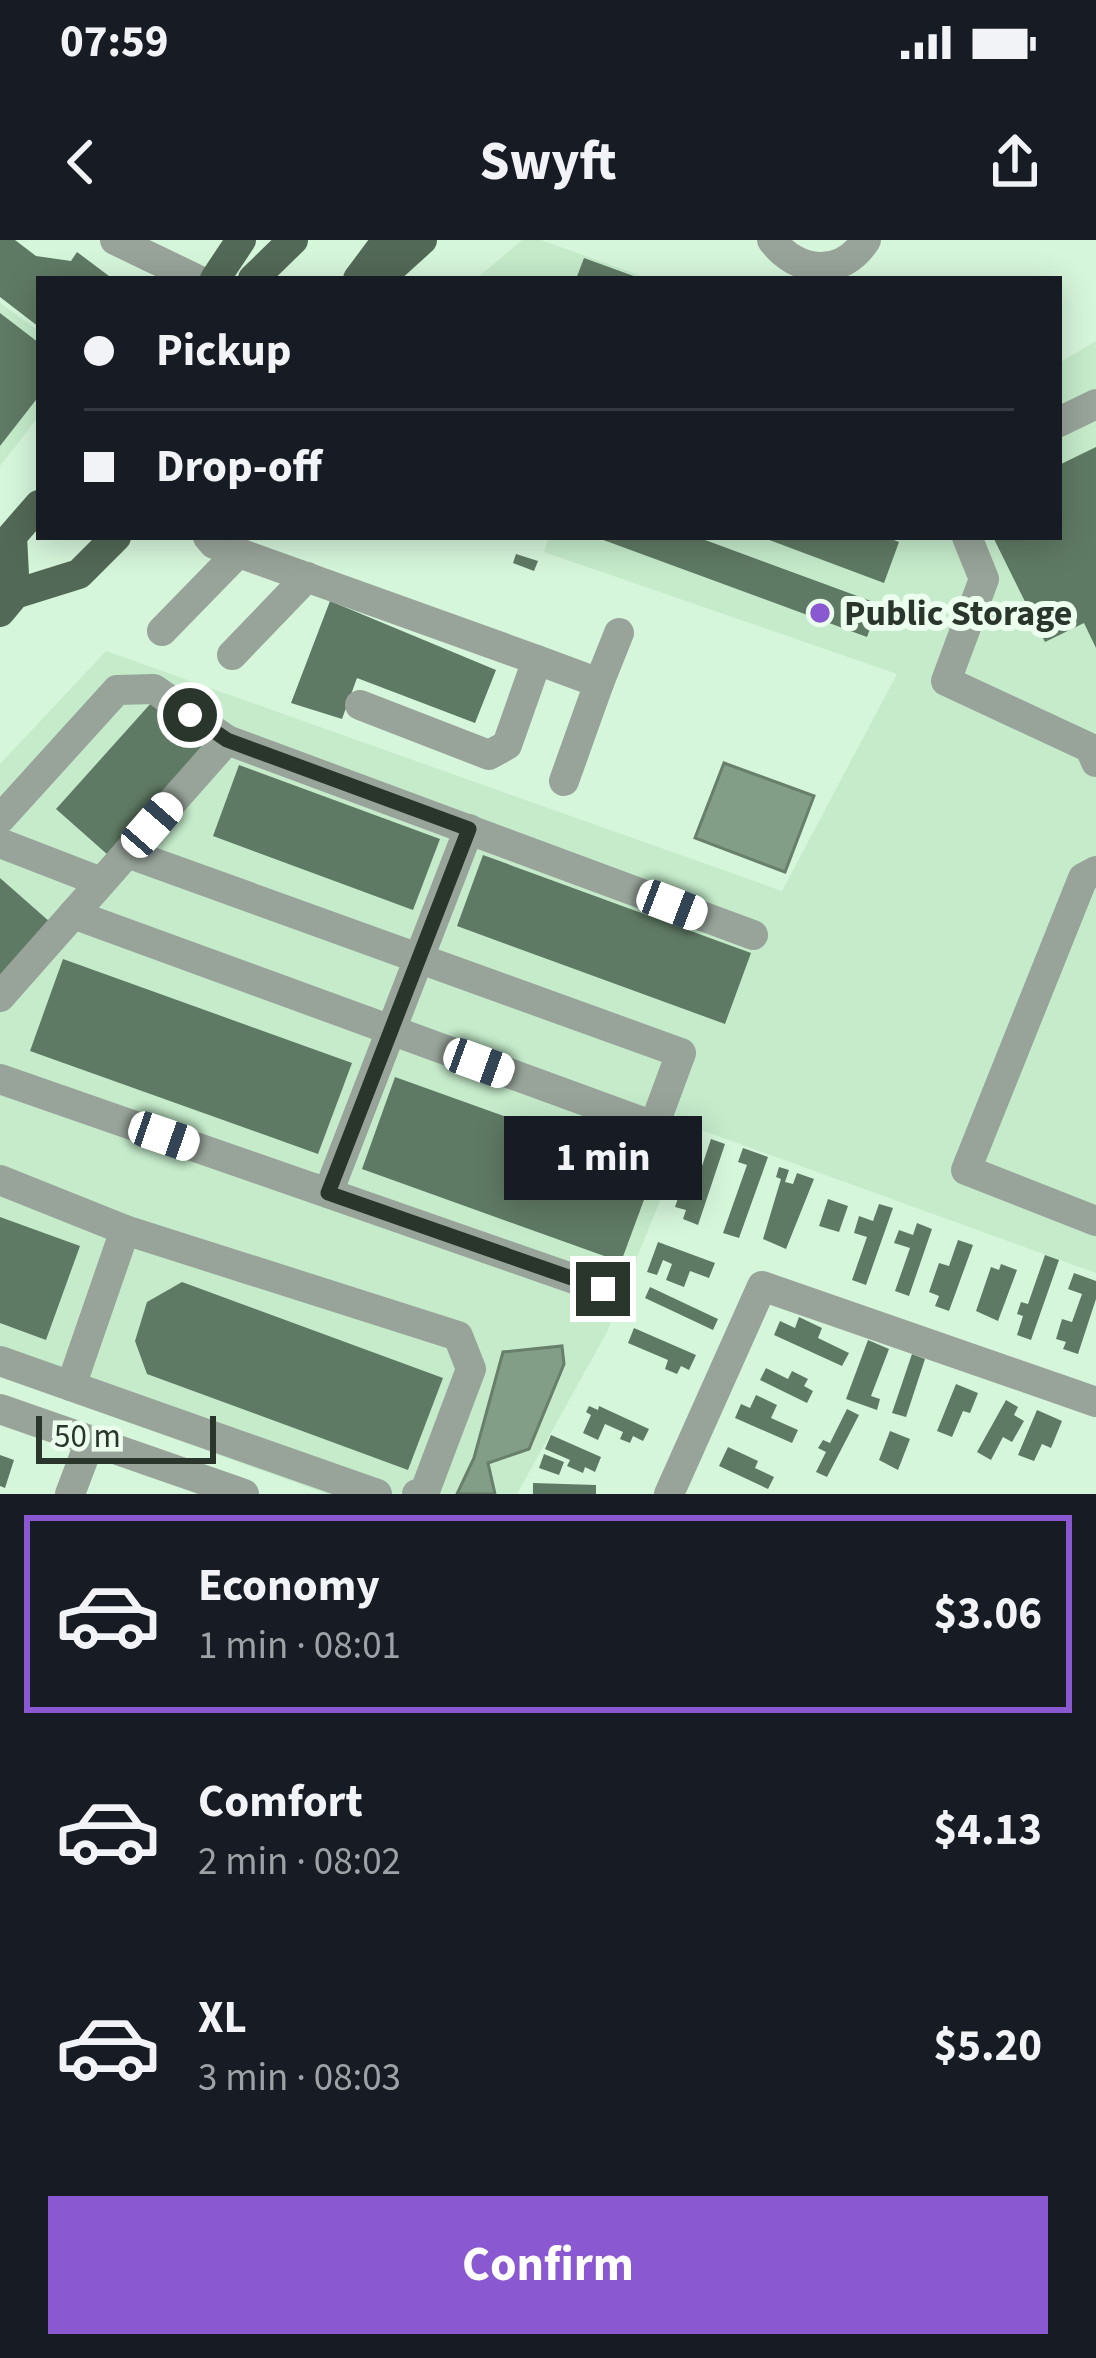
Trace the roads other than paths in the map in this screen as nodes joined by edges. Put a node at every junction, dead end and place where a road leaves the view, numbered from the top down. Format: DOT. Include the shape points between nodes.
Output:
graph roads {
  1 [pos="115,240"];
  2 [pos="241,240"];
  3 [pos="293,240"];
  4 [pos="387,240"];
  5 [pos="422,240"];
  6 [pos="772,240"];
  7 [pos="866,240"];
  8 [pos="190,276"];
  9 [pos="217,276"];
  10 [pos="256,276"];
  11 [pos="360,276"];
  12 [pos="382,276"];
  13 [pos="1096,404"];
  14 [pos="1062,421"];
  15 [pos="36,509"];
  16 [pos="113,540"];
  17 [pos="214,540"];
  18 [pos="968,540"];
  19 [pos="239,552"];
  20 [pos="307,577"];
  21 [pos="5,598"];
  22 [pos="162,631"];
  23 [pos="619,633"];
  24 [pos="232,655"];
  25 [pos="537,660"];
  26 [pos="599,683"];
  27 [pos="360,704"];
  28 [pos="227,740"];
  29 [pos="1096,762"];
  30 [pos="564,781"];
  31 [pos="0,819"];
  32 [pos="469,829"];
  33 [pos="0,843"];
  34 [pos="127,853"];
  35 [pos="1096,871"];
  36 [pos="101,883"];
  37 [pos="73,914"];
  38 [pos="753,935"];
  39 [pos="420,959"];
  40 [pos="0,997"];
  41 [pos="392,1030"];
  42 [pos="0,1078"];
  43 [pos="0,1180"];
  44 [pos="328,1193"];
  45 [pos="1096,1221"];
  46 [pos="124,1230"];
  47 [pos="603,1289"];
  48 [pos="0,1361"];
  49 [pos="70,1386"];
  50 [pos="1096,1402"];
  51 [pos="0,1408"];
  52 [pos="89,1441"];
  53 [pos="70,1494"];
  54 [pos="244,1494"];
  55 [pos="377,1494"];
  56 [pos="417,1494"];
  57 [pos="669,1494"];
  1 -- 8 [label="street"];
  2 -- 9 [label="main road"];
  3 -- 10 [label="main road"];
  4 -- 11 [label="main road"];
  5 -- 12 [label="main road"];
  6 -- 7 [label="street" via="802,266 824,268 843,263"];
  13 -- 14 [label="street"];
  15 -- 21 [label="main road" via="12,536"];
  16 -- 21 [label="main road" via="79,574"];
  17 -- 19 [label="street"];
  18 -- 29 [label="street" via="985,579 946,681 1090,748"];
  19 -- 20 [label="street"];
  19 -- 22 [label="street"];
  20 -- 24 [label="street"];
  20 -- 25 [label="street"];
  23 -- 26 [label="street"];
  25 -- 26 [label="street"];
  25 -- 27 [label="street" via="507,745 489,755"];
  26 -- 30 [label="street"];
  28 -- 31 [label="street" via="154,689 117,690"];
  28 -- 32 [label="street"];
  28 -- 34 [label="street"];
  32 -- 38 [label="street"];
  32 -- 39 [label="street"];
  33 -- 36 [label="street"];
  34 -- 36 [label="street"];
  34 -- 39 [label="street"];
  35 -- 45 [label="street" via="1083,878 966,1170"];
  36 -- 37 [label="street"];
  37 -- 40 [label="street"];
  37 -- 41 [label="street"];
  39 -- 41 [label="street"];
  39 -- 41 [label="street" via="681,1053 654,1126"];
  41 -- 44 [label="street"];
  42 -- 44 [label="street"];
  43 -- 46 [label="street"];
  44 -- 47 [label="street"];
  46 -- 49 [label="street"];
  46 -- 56 [label="street" via="458,1336 471,1369 425,1491"];
  48 -- 49 [label="street"];
  49 -- 55 [label="street"];
  50 -- 57 [label="street" via="762,1286"];
  51 -- 52 [label="street"];
  52 -- 53 [label="street"];
  52 -- 54 [label="street"];
}
